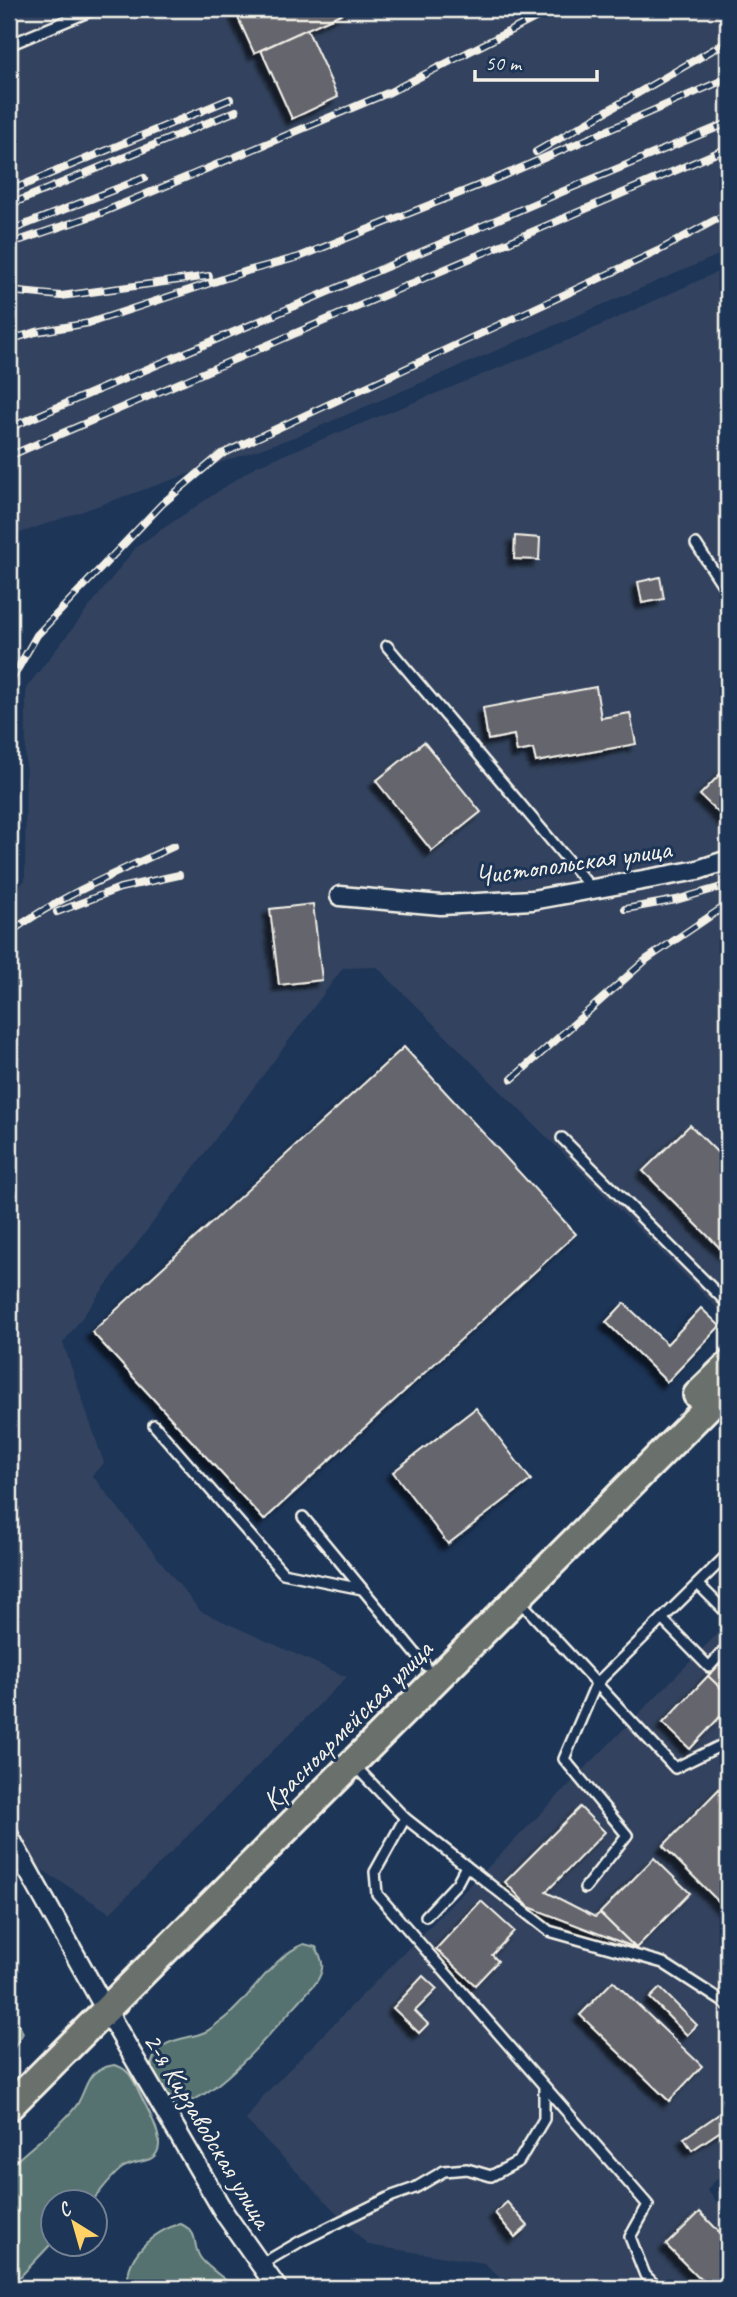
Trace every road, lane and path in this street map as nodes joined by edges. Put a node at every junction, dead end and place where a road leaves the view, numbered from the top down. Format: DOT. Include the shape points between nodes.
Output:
graph roads {
  1 [pos="95,9"];
  2 [pos="9,45"];
  3 [pos="696,544"];
  4 [pos="728,593"];
  5 [pos="387,646"];
  6 [pos="728,860"];
  7 [pos="592,889"];
  8 [pos="340,896"];
  9 [pos="562,1138"];
  10 [pos="728,1304"];
  11 [pos="728,1364"];
  12 [pos="728,1387"];
  13 [pos="154,1425"];
  14 [pos="303,1517"];
  15 [pos="728,1555"];
  16 [pos="698,1584"];
  17 [pos="362,1589"];
  18 [pos="517,1599"];
  19 [pos="728,1614"];
  20 [pos="662,1619"];
  21 [pos="728,1646"];
  22 [pos="426,1666"];
  23 [pos="596,1684"];
  24 [pos="728,1742"];
  25 [pos="353,1764"];
  26 [pos="405,1818"];
  27 [pos="9,1836"];
  28 [pos="466,1866"];
  29 [pos="584,1888"];
  30 [pos="426,1916"];
  31 [pos="102,2003"];
  32 [pos="728,2005"];
  33 [pos="9,2084"];
  34 [pos="544,2087"];
  35 [pos="9,2107"];
  36 [pos="260,2265"];
  37 [pos="277,2288"];
  38 [pos="658,2288"];
  1 -- 2 [label="lane"];
  3 -- 4 [label="lane"];
  5 -- 7 [label="lane"];
  6 -- 7 [label="street, Чистопольская улица" via="698,870"];
  7 -- 8 [label="street, Чистопольская улица" via="532,900 441,905"];
  9 -- 10 [label="lane"];
  11 -- 22 [label="main road, Красноармейская улица"];
  12 -- 18 [label="main road, Красноармейская улица"];
  13 -- 17 [label="lane" via="283,1573"];
  14 -- 17 [label="lane"];
  15 -- 16 [label="lane"];
  16 -- 19 [label="lane"];
  16 -- 20 [label="lane"];
  17 -- 22 [label="lane"];
  18 -- 23 [label="lane"];
  18 -- 25 [label="main road, Красноармейская улица"];
  20 -- 21 [label="lane" via="709,1667"];
  20 -- 23 [label="lane"];
  22 -- 31 [label="main road, Красноармейская улица"];
  23 -- 24 [label="lane" via="675,1768"];
  23 -- 29 [label="lane" via="564,1759 627,1835"];
  25 -- 26 [label="lane"];
  25 -- 31 [label="main road, Красноармейская улица"];
  26 -- 28 [label="lane"];
  26 -- 34 [label="lane" via="375,1872 377,1894"];
  27 -- 31 [label="street"];
  28 -- 30 [label="lane" via="457,1883"];
  28 -- 32 [label="lane" via="549,1931 663,1963"];
  31 -- 33 [label="main road, Красноармейская улица"];
  31 -- 35 [label="main road, Красноармейская улица"];
  31 -- 36 [label="street, 2-я Кирзаводская улица" via="225,2214"];
  34 -- 36 [label="lane" via="544,2119 519,2161 491,2176 467,2169 443,2171"];
  34 -- 38 [label="lane" via="648,2205 630,2237 645,2275"];
  36 -- 37 [label="street, 2-я Кирзаводская улица"];
}
